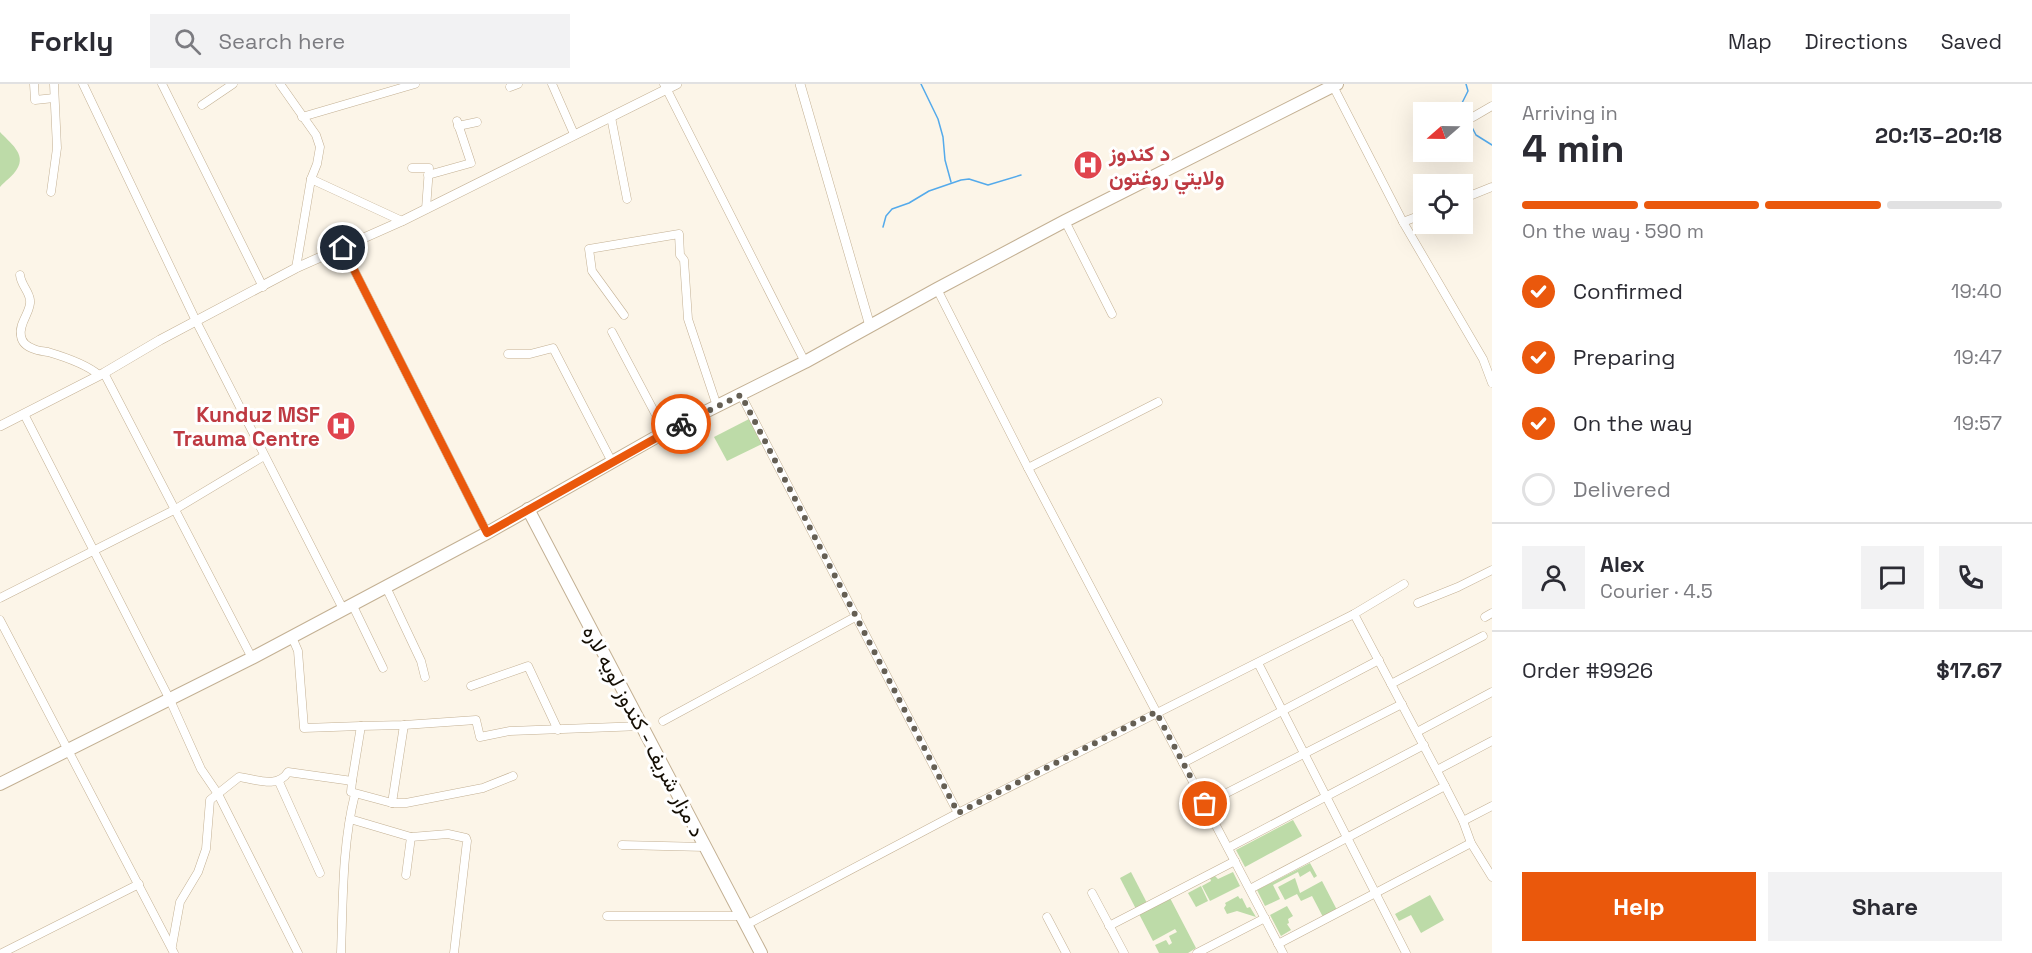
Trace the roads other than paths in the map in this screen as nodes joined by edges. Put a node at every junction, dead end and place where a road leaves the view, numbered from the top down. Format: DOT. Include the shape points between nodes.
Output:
graph roads {
  1 [pos="34,84"];
  2 [pos="54,84"];
  3 [pos="83,84"];
  4 [pos="162,84"];
  5 [pos="233,84"];
  6 [pos="280,84"];
  7 [pos="416,84"];
  8 [pos="552,84"];
  9 [pos="677,84"];
  10 [pos="800,84"];
  11 [pos="1335,85"];
  12 [pos="665,87"];
  13 [pos="54,98"];
  14 [pos="202,105"];
  15 [pos="1492,106"];
  16 [pos="302,117"];
  17 [pos="611,117"];
  18 [pos="1473,117"];
  19 [pos="477,122"];
  20 [pos="574,134"];
  21 [pos="412,168"];
  22 [pos="428,175"];
  23 [pos="311,179"];
  24 [pos="1492,187"];
  25 [pos="51,192"];
  26 [pos="1473,195"];
  27 [pos="627,199"];
  28 [pos="426,209"];
  29 [pos="1413,218"];
  30 [pos="402,221"];
  31 [pos="1065,221"];
  32 [pos="1403,222"];
  33 [pos="343,248"];
  34 [pos="296,268"];
  35 [pos="20,275"];
  36 [pos="263,287"];
  37 [pos="937,289"];
  38 [pos="1112,314"];
  39 [pos="624,315"];
  40 [pos="196,321"];
  41 [pos="870,326"];
  42 [pos="612,332"];
  43 [pos="507,354"];
  44 [pos="805,362"];
  45 [pos="101,374"];
  46 [pos="1492,383"];
  47 [pos="741,395"];
  48 [pos="1158,402"];
  49 [pos="717,406"];
  50 [pos="24,414"];
  51 [pos="0,426"];
  52 [pos="665,432"];
  53 [pos="264,456"];
  54 [pos="612,462"];
  55 [pos="1028,468"];
  56 [pos="528,509"];
  57 [pos="174,510"];
  58 [pos="487,533"];
  59 [pos="94,551"];
  60 [pos="1492,570"];
  61 [pos="1404,584"];
  62 [pos="386,587"];
  63 [pos="0,598"];
  64 [pos="1419,603"];
  65 [pos="348,607"];
  66 [pos="1354,614"];
  67 [pos="856,616"];
  68 [pos="0,620"];
  69 [pos="1483,636"];
  70 [pos="291,638"];
  71 [pos="252,658"];
  72 [pos="1379,660"];
  73 [pos="1258,663"];
  74 [pos="383,668"];
  75 [pos="424,677"];
  76 [pos="1391,684"];
  77 [pos="471,686"];
  78 [pos="1492,692"];
  79 [pos="170,700"];
  80 [pos="1402,704"];
  81 [pos="1282,711"];
  82 [pos="1156,712"];
  83 [pos="663,721"];
  84 [pos="404,725"];
  85 [pos="361,726"];
  86 [pos="642,726"];
  87 [pos="558,730"];
  88 [pos="1417,732"];
  89 [pos="1492,741"];
  90 [pos="1424,745"];
  91 [pos="68,750"];
  92 [pos="1304,753"];
  93 [pos="1183,763"];
  94 [pos="1437,770"];
  95 [pos="513,776"];
  96 [pos="352,781"];
  97 [pos="279,782"];
  98 [pos="0,784"];
  99 [pos="1445,786"];
  100 [pos="218,794"];
  101 [pos="355,794"];
  102 [pos="1326,796"];
  103 [pos="392,803"];
  104 [pos="1205,804"];
  105 [pos="1492,806"];
  106 [pos="958,813"];
  107 [pos="350,819"];
  108 [pos="1463,821"];
  109 [pos="411,837"];
  110 [pos="1347,838"];
  111 [pos="1471,843"];
  112 [pos="622,845"];
  113 [pos="705,847"];
  114 [pos="1228,848"];
  115 [pos="1235,861"];
  116 [pos="320,873"];
  117 [pos="406,875"];
  118 [pos="1492,875"];
  119 [pos="139,884"];
  120 [pos="1250,890"];
  121 [pos="1092,893"];
  122 [pos="1375,893"];
  123 [pos="607,916"];
  124 [pos="1047,917"];
  125 [pos="1264,918"];
  126 [pos="743,920"];
  127 [pos="1109,926"];
  128 [pos="1278,944"];
  129 [pos="0,948"];
  130 [pos="173,950"];
  131 [pos="2,953"];
  132 [pos="298,953"];
  133 [pos="341,953"];
  134 [pos="454,953"];
  135 [pos="760,953"];
  136 [pos="1066,953"];
  137 [pos="1124,953"];
  138 [pos="1197,953"];
  139 [pos="1283,953"];
  140 [pos="1406,953"];
  1 -- 13 [label="street" via="35,100"];
  2 -- 13 [label="street"];
  3 -- 40 [label="street"];
  4 -- 36 [label="street"];
  5 -- 14 [label="street"];
  6 -- 16 [label="street"];
  7 -- 16 [label="street"];
  8 -- 20 [label="street"];
  9 -- 12 [label="street"];
  10 -- 41 [label="street"];
  11 -- 31 [label="main road"];
  11 -- 32 [label="street"];
  12 -- 17 [label="street"];
  12 -- 44 [label="street"];
  13 -- 25 [label="street" via="57,148"];
  15 -- 18 [label="street"];
  16 -- 23 [label="street" via="320,147"];
  17 -- 20 [label="street"];
  17 -- 27 [label="street"];
  19 -- 22 [label="street" via="458,124 471,163"];
  20 -- 28 [label="street"];
  21 -- 22 [label="street" via="429,168"];
  22 -- 28 [label="street"];
  23 -- 30 [label="street"];
  23 -- 34 [label="street"];
  24 -- 26 [label="street"];
  28 -- 30 [label="street"];
  29 -- 32 [label="street"];
  30 -- 33 [label="street"];
  31 -- 37 [label="main road"];
  31 -- 38 [label="street"];
  32 -- 46 [label="street" via="1484,359"];
  33 -- 34 [label="street"];
  33 -- 58 [label="street"];
  34 -- 36 [label="street"];
  35 -- 45 [label="street" via="30,298 20,331 24,343"];
  36 -- 40 [label="street"];
  37 -- 41 [label="main road"];
  37 -- 55 [label="street"];
  39 -- 49 [label="street" via="592,271 589,249 679,234 688,319"];
  40 -- 45 [label="street"];
  40 -- 53 [label="street"];
  41 -- 44 [label="main road"];
  42 -- 52 [label="street"];
  43 -- 54 [label="street" via="531,354 553,348"];
  44 -- 47 [label="main road"];
  45 -- 50 [label="street"];
  45 -- 57 [label="street"];
  47 -- 49 [label="main road"];
  47 -- 67 [label="street"];
  48 -- 55 [label="street"];
  49 -- 52 [label="main road"];
  50 -- 51 [label="street"];
  50 -- 59 [label="street"];
  52 -- 54 [label="main road"];
  53 -- 57 [label="street"];
  53 -- 65 [label="street"];
  54 -- 56 [label="main road"];
  55 -- 82 [label="street"];
  56 -- 58 [label="main road"];
  56 -- 86 [label="main road, د مزار شریف - کندوز لویه لاره"];
  57 -- 59 [label="street"];
  57 -- 71 [label="street"];
  58 -- 62 [label="main road"];
  59 -- 63 [label="street"];
  59 -- 79 [label="street"];
  60 -- 64 [label="street"];
  61 -- 66 [label="street"];
  62 -- 65 [label="main road"];
  62 -- 75 [label="street"];
  65 -- 70 [label="main road"];
  65 -- 74 [label="street"];
  66 -- 72 [label="street"];
  66 -- 73 [label="street"];
  67 -- 83 [label="street"];
  67 -- 106 [label="street"];
  68 -- 91 [label="street"];
  69 -- 76 [label="street"];
  70 -- 71 [label="main road"];
  70 -- 85 [label="street" via="298,651 304,728"];
  71 -- 79 [label="main road"];
  72 -- 76 [label="street"];
  72 -- 81 [label="street"];
  73 -- 81 [label="street"];
  73 -- 82 [label="street"];
  76 -- 80 [label="street"];
  77 -- 87 [label="street" via="528,666"];
  78 -- 88 [label="street"];
  79 -- 91 [label="main road"];
  79 -- 100 [label="street" via="201,769"];
  80 -- 88 [label="street"];
  80 -- 92 [label="street"];
  81 -- 92 [label="street"];
  81 -- 93 [label="street"];
  82 -- 93 [label="street"];
  82 -- 106 [label="street"];
  84 -- 85 [label="street"];
  84 -- 87 [label="street" via="476,720 480,737 510,731"];
  84 -- 103 [label="street"];
  85 -- 96 [label="street"];
  86 -- 87 [label="street"];
  86 -- 113 [label="main road, د مزار شریف - کندوز لویه لاره"];
  88 -- 90 [label="street"];
  89 -- 94 [label="street"];
  90 -- 94 [label="street"];
  90 -- 102 [label="street"];
  91 -- 98 [label="main road"];
  91 -- 119 [label="street"];
  92 -- 102 [label="street"];
  92 -- 104 [label="street"];
  93 -- 104 [label="street"];
  94 -- 99 [label="street"];
  95 -- 103 [label="street" via="483,788"];
  96 -- 97 [label="street" via="288,772"];
  96 -- 101 [label="street" via="351,792"];
  97 -- 100 [label="street" via="238,777"];
  97 -- 116 [label="street"];
  99 -- 108 [label="street"];
  99 -- 110 [label="street"];
  100 -- 130 [label="street" via="210,800 206,849 198,872 180,902"];
  100 -- 132 [label="street"];
  101 -- 103 [label="street"];
  101 -- 107 [label="street"];
  102 -- 110 [label="street"];
  102 -- 114 [label="street"];
  104 -- 114 [label="street"];
  105 -- 108 [label="street"];
  106 -- 126 [label="street"];
  107 -- 109 [label="street"];
  107 -- 133 [label="street"];
  108 -- 111 [label="street"];
  109 -- 117 [label="street"];
  109 -- 134 [label="street" via="448,834 465,837 467,841"];
  110 -- 120 [label="street"];
  110 -- 122 [label="street"];
  111 -- 118 [label="street"];
  111 -- 122 [label="street"];
  112 -- 113 [label="street"];
  113 -- 126 [label="main road, د مزار شریف - کندوز لویه لاره"];
  114 -- 115 [label="street"];
  115 -- 120 [label="street"];
  115 -- 127 [label="street"];
  119 -- 130 [label="street"];
  119 -- 131 [label="street"];
  120 -- 125 [label="street"];
  121 -- 127 [label="street"];
  122 -- 128 [label="street"];
  122 -- 140 [label="street"];
  123 -- 126 [label="street"];
  124 -- 136 [label="street"];
  125 -- 128 [label="street"];
  125 -- 138 [label="street"];
  126 -- 135 [label="main road, د مزار شریف - کندوز لویه لاره"];
  127 -- 137 [label="street"];
  128 -- 139 [label="street"];
  129 -- 131 [label="street"];
}
